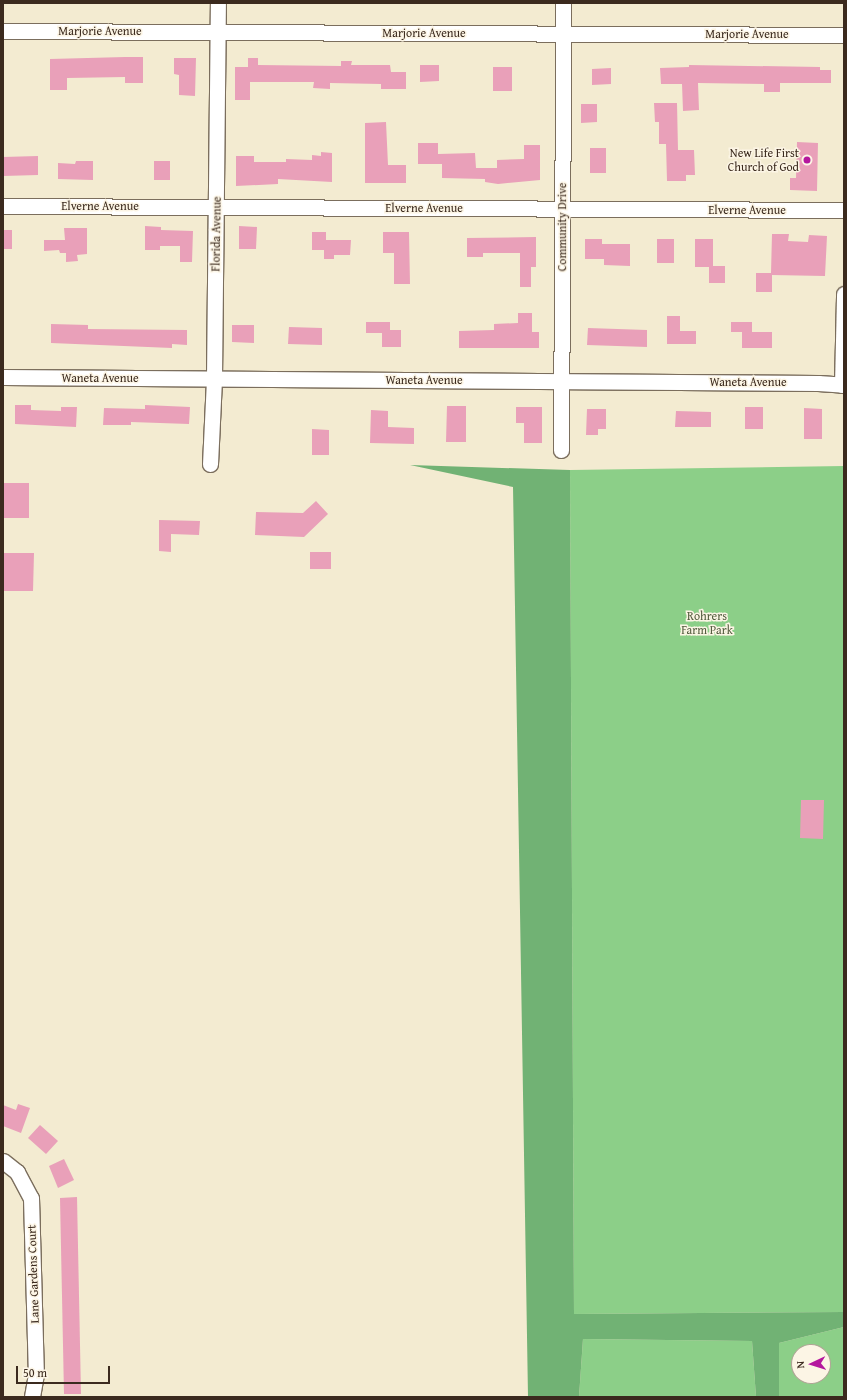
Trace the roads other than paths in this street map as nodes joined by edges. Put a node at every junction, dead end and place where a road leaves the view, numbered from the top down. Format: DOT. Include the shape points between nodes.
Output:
graph roads {
  1 [pos="218,3"];
  2 [pos="563,3"];
  3 [pos="3,31"];
  4 [pos="217,32"];
  5 [pos="563,33"];
  6 [pos="844,35"];
  7 [pos="3,206"];
  8 [pos="216,207"];
  9 [pos="562,209"];
  10 [pos="844,210"];
  11 [pos="844,294"];
  12 [pos="3,377"];
  13 [pos="214,378"];
  14 [pos="561,381"];
  15 [pos="843,385"];
  16 [pos="561,450"];
  17 [pos="210,464"];
  18 [pos="3,1161"];
  19 [pos="32,1397"];
  1 -- 4 [label="street, Florida Avenue"];
  2 -- 5 [label="street, Community Drive"];
  3 -- 4 [label="street, Marjorie Avenue"];
  4 -- 5 [label="street, Marjorie Avenue"];
  4 -- 8 [label="street, Florida Avenue"];
  5 -- 6 [label="street, Marjorie Avenue"];
  5 -- 9 [label="street, Community Drive"];
  7 -- 8 [label="street, Elverne Avenue"];
  8 -- 9 [label="street, Elverne Avenue"];
  8 -- 13 [label="street, Florida Avenue"];
  9 -- 10 [label="street, Elverne Avenue"];
  9 -- 14 [label="street, Community Drive"];
  11 -- 15 [label="street"];
  12 -- 13 [label="street, Waneta Avenue"];
  13 -- 14 [label="street, Waneta Avenue"];
  13 -- 17 [label="street, Florida Avenue"];
  14 -- 15 [label="street, Waneta Avenue"];
  14 -- 16 [label="street, Community Drive"];
  18 -- 19 [label="street, Lane Gardens Court" via="17,1172 31,1198 36,1374"];
}
